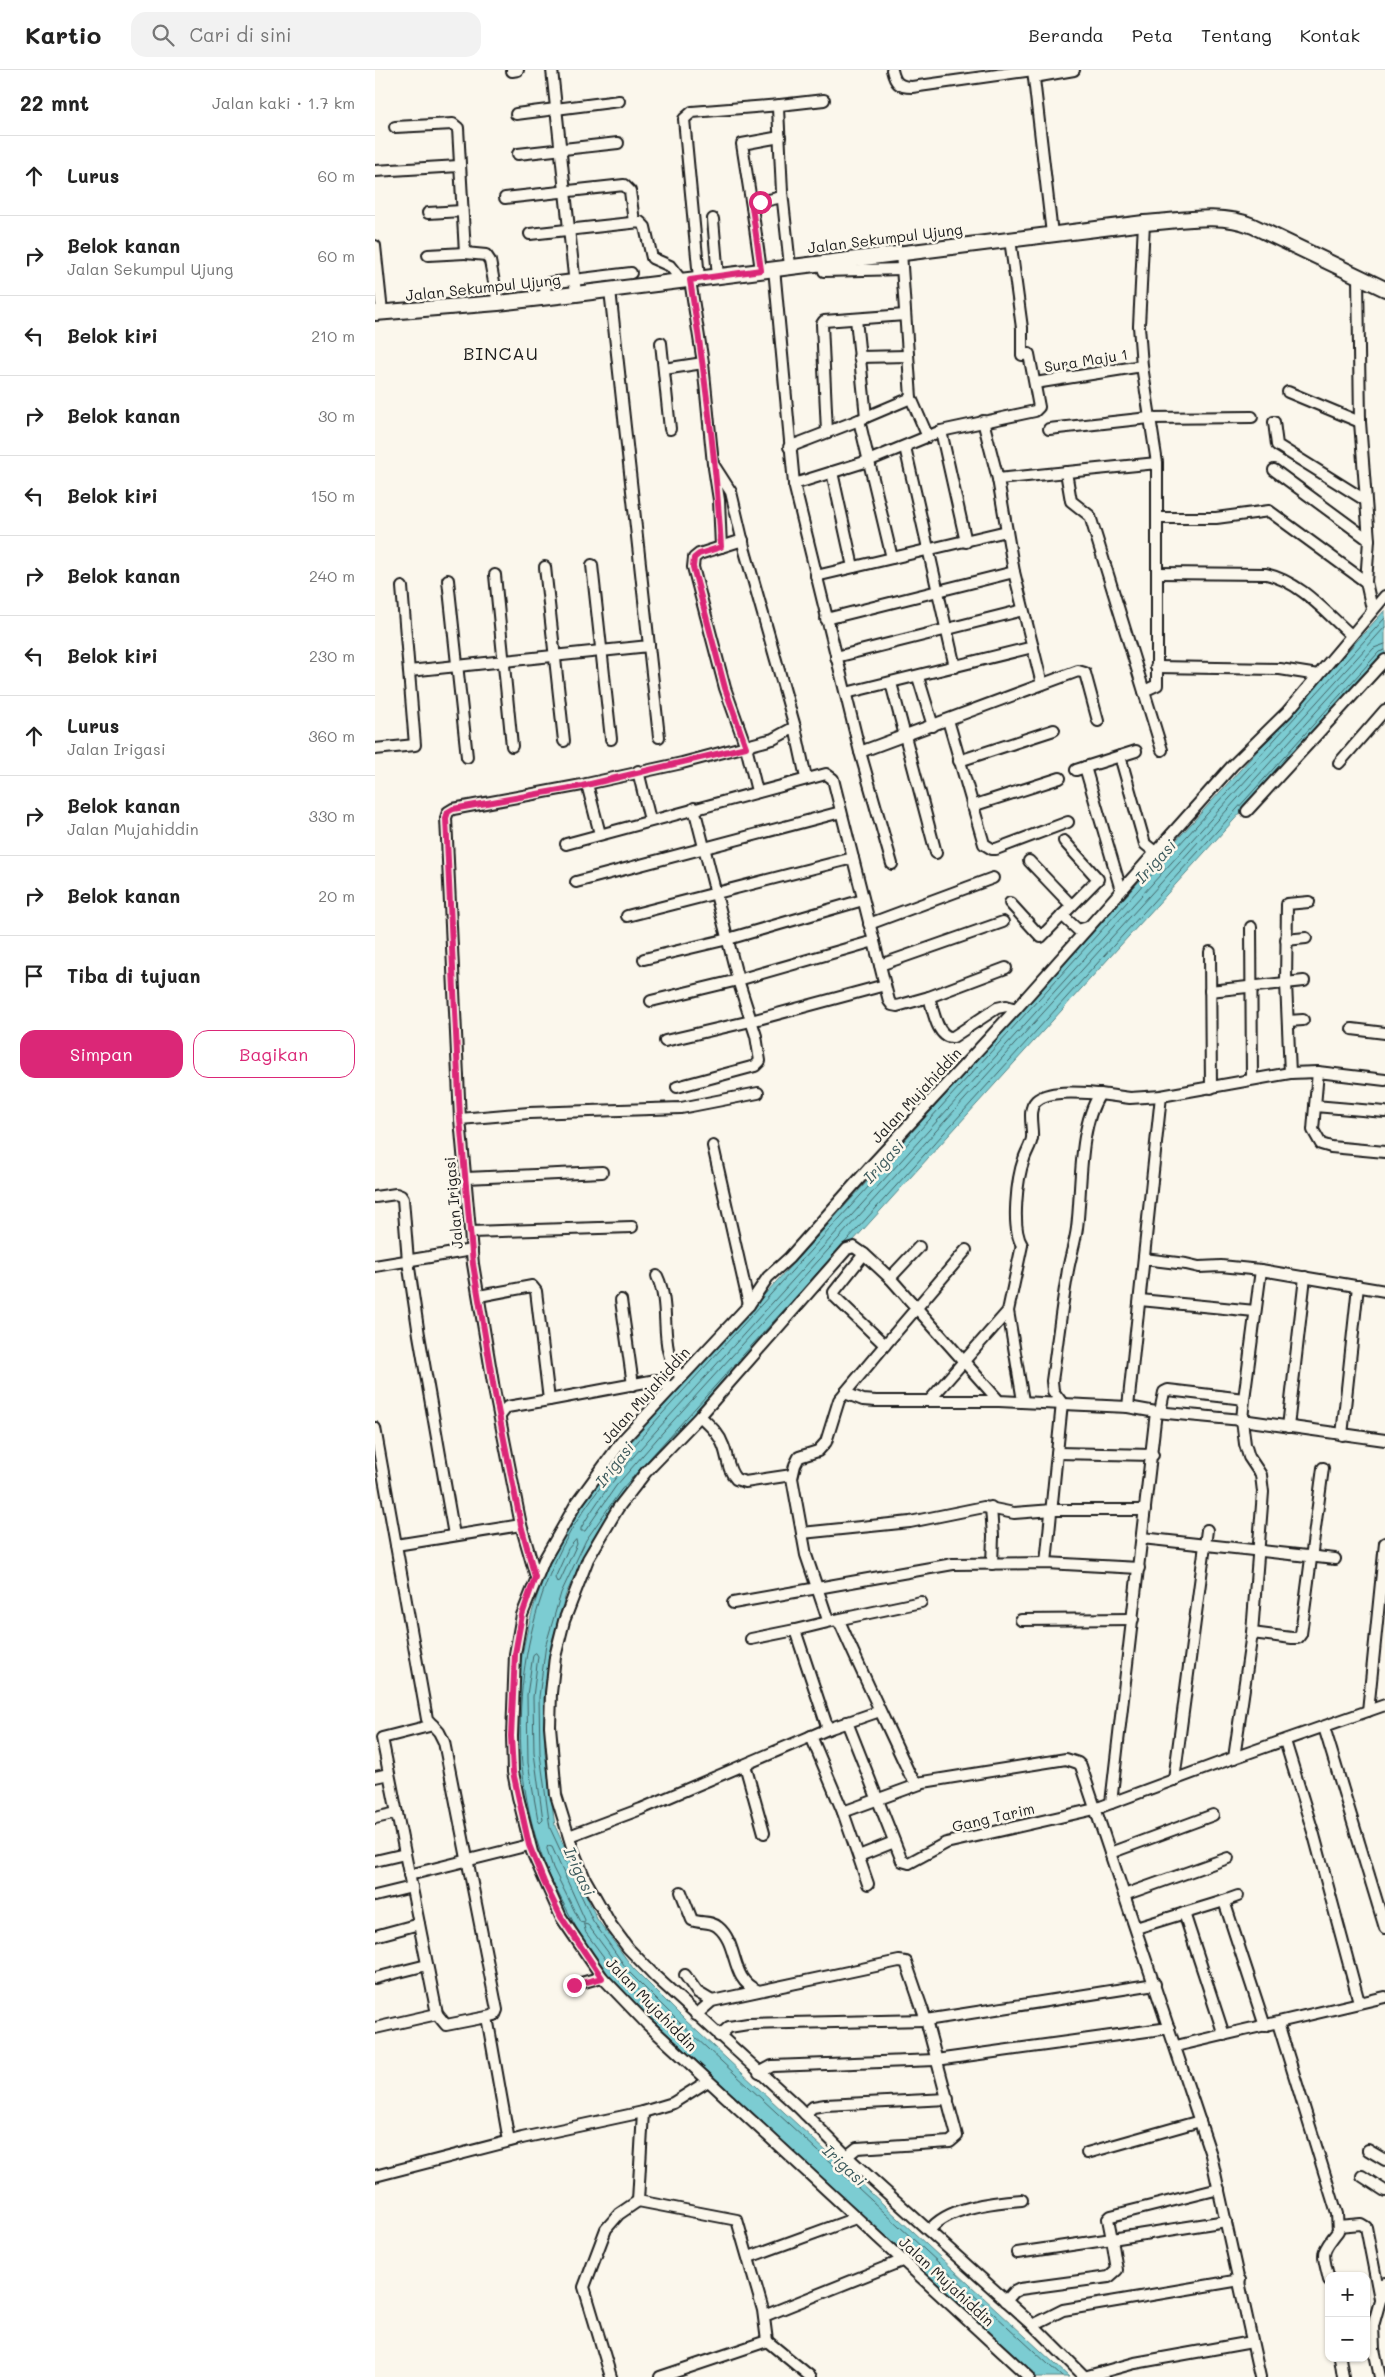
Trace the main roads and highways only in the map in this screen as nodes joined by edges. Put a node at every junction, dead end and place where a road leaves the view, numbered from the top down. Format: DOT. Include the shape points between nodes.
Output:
graph roads {
  1 [pos="1385,289"];
  2 [pos="379,312"];
  1 -- 2 [label="main road, Jalan Sekumpul Ujung" via="1239,220 1223,218 1144,222 610,290 575,287 546,297"];
}
